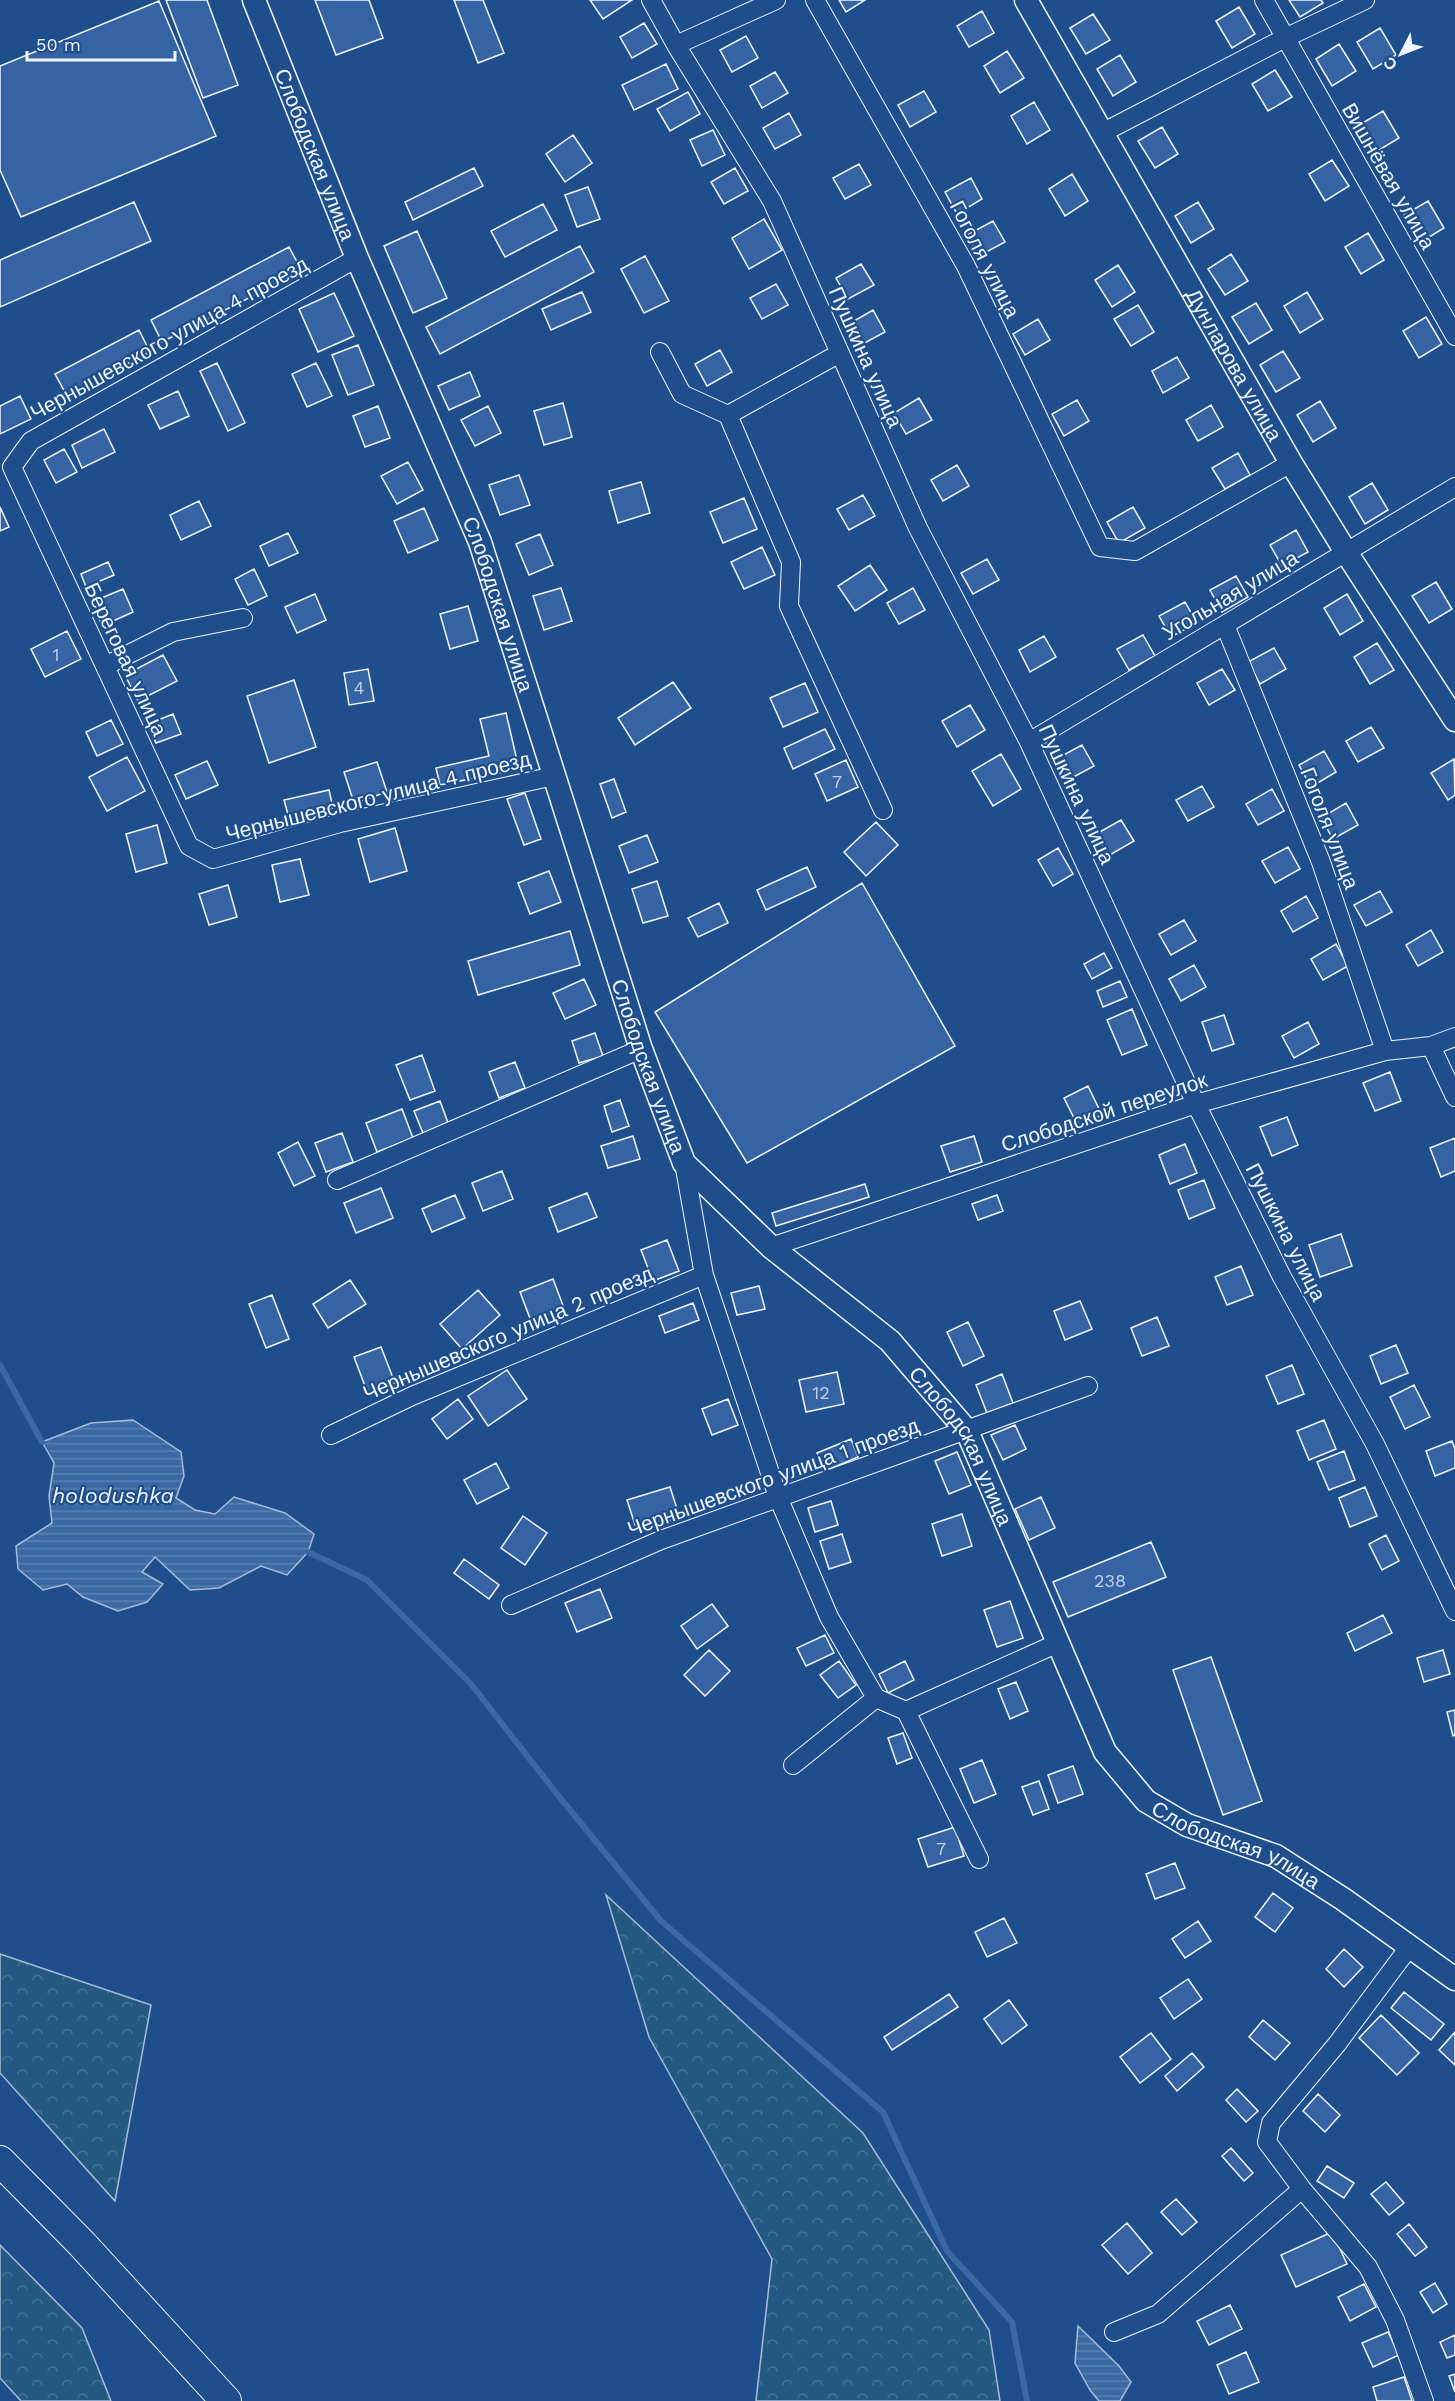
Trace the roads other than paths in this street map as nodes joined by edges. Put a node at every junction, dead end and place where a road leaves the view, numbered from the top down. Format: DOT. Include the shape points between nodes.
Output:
graph roads {
  1 [pos="254,0"];
  2 [pos="651,0"];
  3 [pos="776,0"];
  4 [pos="815,0"];
  5 [pos="1026,0"];
  6 [pos="1264,0"];
  7 [pos="1365,0"];
  8 [pos="1285,38"];
  9 [pos="676,45"];
  10 [pos="1102,133"];
  11 [pos="357,258"];
  12 [pos="1455,336"];
  13 [pos="660,352"];
  14 [pos="840,353"];
  15 [pos="728,415"];
  16 [pos="1292,463"];
  17 [pos="12,467"];
  18 [pos="1455,487"];
  19 [pos="1346,552"];
  20 [pos="243,618"];
  21 [pos="1225,625"];
  22 [pos="105,666"];
  23 [pos="1455,720"];
  24 [pos="1029,742"];
  25 [pos="554,776"];
  26 [pos="883,810"];
  27 [pos="213,859"];
  28 [pos="1455,1037"];
  29 [pos="1431,1046"];
  30 [pos="641,1049"];
  31 [pos="1385,1051"];
  32 [pos="1455,1096"];
  33 [pos="1196,1104"];
  34 [pos="684,1162"];
  35 [pos="337,1180"];
  36 [pos="771,1247"];
  37 [pos="704,1275"];
  38 [pos="1088,1386"];
  39 [pos="967,1431"];
  40 [pos="331,1435"];
  41 [pos="778,1497"];
  42 [pos="511,1605"];
  43 [pos="1455,1611"];
  44 [pos="1058,1644"];
  45 [pos="876,1698"];
  46 [pos="906,1711"];
  47 [pos="793,1765"];
  48 [pos="979,1859"];
  49 [pos="1410,1946"];
  50 [pos="1455,1979"];
  51 [pos="0,2161"];
  52 [pos="0,2184"];
  53 [pos="1302,2188"];
  54 [pos="1114,2332"];
  55 [pos="201,2401"];
  56 [pos="226,2401"];
  57 [pos="1424,2401"];
  1 -- 11 [label="street, Слободская улица"];
  2 -- 9 [label="street, Пушкина улица"];
  3 -- 9 [label="street"];
  4 -- 16 [label="street, Гоголя улица" via="966,266 1100,547 1136,551"];
  5 -- 10 [label="street, Дунларова улица"];
  6 -- 8 [label="street, Вишнёвая улица"];
  7 -- 8 [label="street"];
  8 -- 10 [label="street"];
  8 -- 12 [label="street, Вишнёвая улица"];
  9 -- 14 [label="street, Пушкина улица" via="772,201"];
  10 -- 16 [label="street, Дунларова улица"];
  11 -- 17 [label="street, Чернышевского улица 4 проезд" via="32,441"];
  11 -- 25 [label="street, Слободская улица" via="480,542"];
  13 -- 15 [label="street" via="682,394"];
  14 -- 15 [label="street"];
  14 -- 24 [label="street, Пушкина улица" via="918,528"];
  15 -- 26 [label="street" via="791,562 789,606"];
  16 -- 19 [label="street, Дунларова улица"];
  17 -- 22 [label="street, Береговая улица"];
  18 -- 19 [label="street, Угольная улица"];
  19 -- 21 [label="street, Угольная улица"];
  19 -- 23 [label="street, Дунларова улица"];
  20 -- 22 [label="street" via="173,632"];
  21 -- 24 [label="street, Угольная улица"];
  21 -- 31 [label="street, Гоголя улица" via="1321,862"];
  22 -- 27 [label="street, Береговая улица" via="189,846"];
  24 -- 33 [label="street, Пушкина улица"];
  25 -- 27 [label="street, Чернышевского улица 4 проезд" via="340,823"];
  25 -- 30 [label="street, Слободская улица"];
  28 -- 29 [label="street, Слободской переулок"];
  29 -- 31 [label="street, Слободской переулок"];
  29 -- 32 [label="street"];
  30 -- 34 [label="street, Слободская улица"];
  30 -- 35 [label="street"];
  31 -- 33 [label="street, Слободской переулок"];
  33 -- 36 [label="street, Слободской переулок"];
  33 -- 43 [label="street, Пушкина улица" via="1282,1277 1375,1444"];
  34 -- 36 [label="street, Слободская улица"];
  34 -- 37 [label="street"];
  36 -- 39 [label="street, Слободская улица" via="890,1341"];
  37 -- 40 [label="street, Чернышевского улица 2 проезд" via="423,1391"];
  37 -- 41 [label="street"];
  38 -- 39 [label="street, Чернышевского улица 1 проезд"];
  39 -- 41 [label="street, Чернышевского улица 1 проезд"];
  39 -- 44 [label="street, Слободская улица"];
  41 -- 42 [label="street, Чернышевского улица 1 проезд" via="661,1540"];
  41 -- 45 [label="street" via="829,1617"];
  44 -- 46 [label="street"];
  44 -- 49 [label="street, Слободская улица" via="1105,1752 1146,1801 1188,1825 1276,1856"];
  45 -- 46 [label="street"];
  45 -- 47 [label="street"];
  46 -- 48 [label="street"];
  49 -- 50 [label="street, Слободская улица"];
  49 -- 53 [label="street" via="1337,2044 1271,2123 1267,2142"];
  51 -- 56 [label="highway"];
  52 -- 55 [label="highway"];
  53 -- 54 [label="street" via="1158,2314"];
  53 -- 57 [label="street" via="1368,2267 1395,2320"];
}
